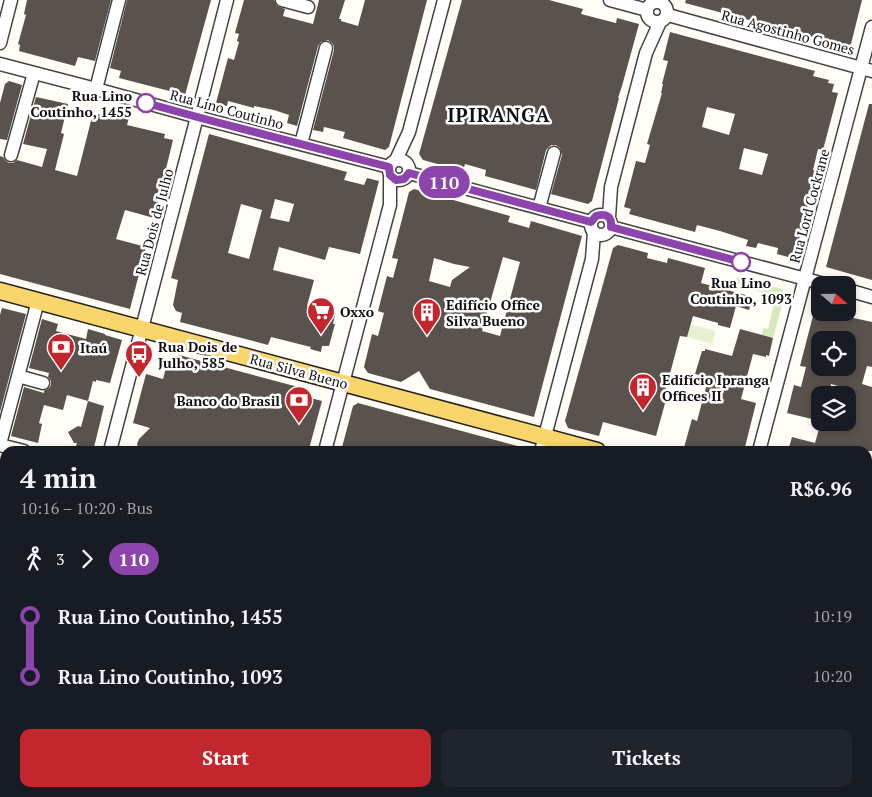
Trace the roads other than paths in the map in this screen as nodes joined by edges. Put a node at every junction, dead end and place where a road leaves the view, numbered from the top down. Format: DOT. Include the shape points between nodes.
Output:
graph roads {
  1 [pos="11,0"];
  2 [pos="119,0"];
  3 [pos="227,0"];
  4 [pos="282,0"];
  5 [pos="444,0"];
  6 [pos="610,0"];
  7 [pos="308,7"];
  8 [pos="657,9"];
  9 [pos="872,26"];
  10 [pos="0,43"];
  11 [pos="326,48"];
  12 [pos="0,64"];
  13 [pos="866,69"];
  14 [pos="34,72"];
  15 [pos="96,88"];
  16 [pos="197,117"];
  17 [pos="300,144"];
  18 [pos="554,153"];
  19 [pos="11,155"];
  20 [pos="399,169"];
  21 [pos="539,208"];
  22 [pos="601,225"];
  23 [pos="805,279"];
  24 [pos="811,281"];
  25 [pos="0,291"];
  26 [pos="856,292"];
  27 [pos="872,297"];
  28 [pos="38,301"];
  29 [pos="141,329"];
  30 [pos="18,376"];
  31 [pos="43,383"];
  32 [pos="342,383"];
  33 [pos="0,444"];
  34 [pos="543,444"];
  35 [pos="111,446"];
  36 [pos="326,446"];
  37 [pos="558,446"];
  38 [pos="760,446"];
  1 -- 10 [label="street"];
  2 -- 15 [label="street"];
  3 -- 16 [label="street, Rua Dois de Julho"];
  4 -- 7 [label="street"];
  5 -- 20 [label="street"];
  6 -- 8 [label="street, Rua Agostinho Gomes"];
  8 -- 13 [label="street, Rua Agostinho Gomes"];
  8 -- 22 [label="street"];
  9 -- 13 [label="street, Rua Lord Cockrane"];
  11 -- 17 [label="street"];
  12 -- 14 [label="street, Rua Lino Coutinho"];
  13 -- 23 [label="street, Rua Lord Cockrane"];
  14 -- 15 [label="street, Rua Lino Coutinho"];
  14 -- 19 [label="street"];
  15 -- 16 [label="street, Rua Lino Coutinho"];
  16 -- 17 [label="street, Rua Lino Coutinho"];
  16 -- 29 [label="street, Rua Dois de Julho"];
  17 -- 20 [label="street, Rua Lino Coutinho"];
  18 -- 21 [label="street"];
  20 -- 21 [label="street, Rua Lino Coutinho"];
  20 -- 32 [label="street"];
  21 -- 22 [label="street, Rua Lino Coutinho"];
  22 -- 23 [label="street, Rua Lino Coutinho"];
  22 -- 34 [label="street"];
  23 -- 24 [label="street, Rua Lino Coutinho"];
  23 -- 38 [label="street, Rua Lord Cockrane"];
  25 -- 28 [label="main road, Rua Silva Bueno"];
  26 -- 27 [label="street"];
  28 -- 29 [label="main road, Rua Silva Bueno"];
  28 -- 30 [label="street"];
  29 -- 32 [label="main road, Rua Silva Bueno"];
  29 -- 35 [label="street, Rua Dois de Julho"];
  30 -- 31 [label="street"];
  30 -- 33 [label="street"];
  32 -- 34 [label="main road, Rua Silva Bueno"];
  32 -- 36 [label="street"];
  34 -- 37 [label="main road, Rua Silva Bueno"];
}
